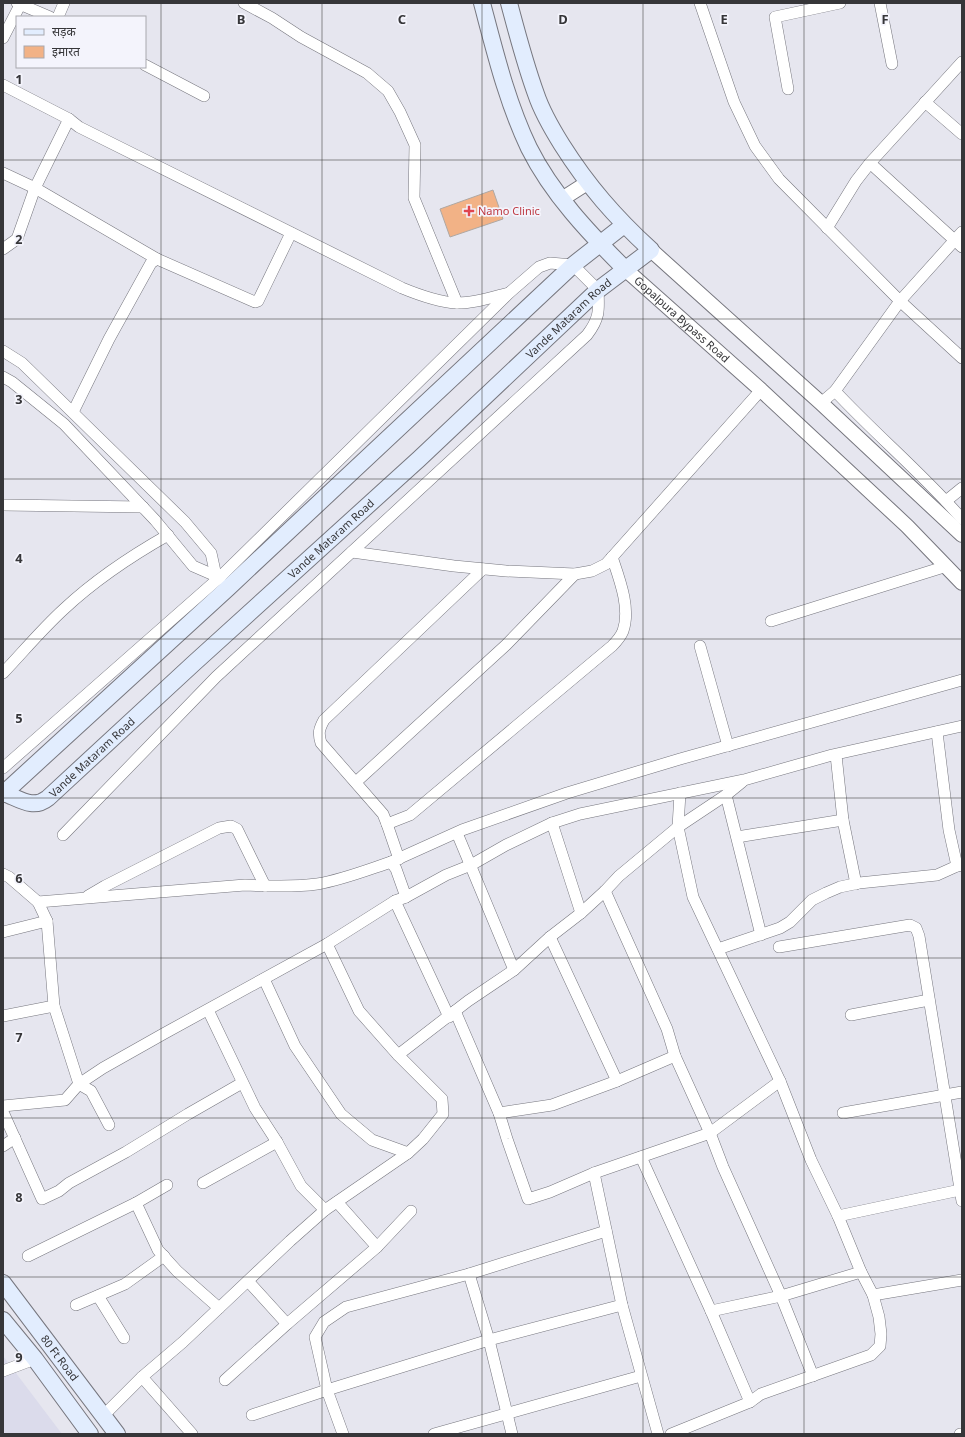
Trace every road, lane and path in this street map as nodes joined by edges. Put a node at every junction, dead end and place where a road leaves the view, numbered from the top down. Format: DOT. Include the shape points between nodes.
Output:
graph roads {
  1 [pos="64,3"];
  2 [pos="244,3"];
  3 [pos="482,3"];
  4 [pos="509,3"];
  5 [pos="700,3"];
  6 [pos="840,3"];
  7 [pos="880,3"];
  8 [pos="18,4"];
  9 [pos="48,16"];
  10 [pos="58,16"];
  11 [pos="3,38"];
  12 [pos="962,62"];
  13 [pos="892,64"];
  14 [pos="146,66"];
  15 [pos="3,85"];
  16 [pos="788,89"];
  17 [pos="204,96"];
  18 [pos="925,102"];
  19 [pos="69,119"];
  20 [pos="962,134"];
  21 [pos="870,163"];
  22 [pos="3,172"];
  23 [pos="587,183"];
  24 [pos="35,188"];
  25 [pos="562,199"];
  26 [pos="624,225"];
  27 [pos="827,228"];
  28 [pos="291,233"];
  29 [pos="960,239"];
  30 [pos="599,244"];
  31 [pos="3,249"];
  32 [pos="651,250"];
  33 [pos="157,259"];
  34 [pos="573,265"];
  35 [pos="625,269"];
  36 [pos="598,290"];
  37 [pos="510,293"];
  38 [pos="900,301"];
  39 [pos="457,303"];
  40 [pos="3,351"];
  41 [pos="962,358"];
  42 [pos="3,377"];
  43 [pos="761,390"];
  44 [pos="835,391"];
  45 [pos="821,403"];
  46 [pos="73,412"];
  47 [pos="962,488"];
  48 [pos="946,501"];
  49 [pos="3,505"];
  50 [pos="142,507"];
  51 [pos="962,519"];
  52 [pos="168,535"];
  53 [pos="962,535"];
  54 [pos="352,552"];
  55 [pos="612,556"];
  56 [pos="947,566"];
  57 [pos="483,569"];
  58 [pos="575,574"];
  59 [pos="221,581"];
  60 [pos="962,583"];
  61 [pos="771,620"];
  62 [pos="700,646"];
  63 [pos="3,673"];
  64 [pos="962,680"];
  65 [pos="962,726"];
  66 [pos="937,732"];
  67 [pos="728,746"];
  68 [pos="836,755"];
  69 [pos="3,768"];
  70 [pos="744,780"];
  71 [pos="356,782"];
  72 [pos="4,793"];
  73 [pos="680,793"];
  74 [pos="726,795"];
  75 [pos="843,820"];
  76 [pos="552,823"];
  77 [pos="388,824"];
  78 [pos="678,827"];
  79 [pos="457,833"];
  80 [pos="63,835"];
  81 [pos="737,837"];
  82 [pos="395,861"];
  83 [pos="471,865"];
  84 [pos="959,865"];
  85 [pos="3,874"];
  86 [pos="856,884"];
  87 [pos="265,886"];
  88 [pos="605,891"];
  89 [pos="85,898"];
  90 [pos="401,899"];
  91 [pos="38,902"];
  92 [pos="581,913"];
  93 [pos="46,921"];
  94 [pos="3,932"];
  95 [pos="762,935"];
  96 [pos="550,937"];
  97 [pos="327,944"];
  98 [pos="779,947"];
  99 [pos="718,949"];
  100 [pos="514,970"];
  101 [pos="264,979"];
  102 [pos="929,1000"];
  103 [pos="54,1006"];
  104 [pos="208,1010"];
  105 [pos="452,1014"];
  106 [pos="851,1015"];
  107 [pos="3,1016"];
  108 [pos="398,1055"];
  109 [pos="675,1056"];
  110 [pos="617,1081"];
  111 [pos="780,1081"];
  112 [pos="242,1083"];
  113 [pos="79,1084"];
  114 [pos="962,1092"];
  115 [pos="945,1094"];
  116 [pos="3,1106"];
  117 [pos="3,1112"];
  118 [pos="499,1113"];
  119 [pos="844,1113"];
  120 [pos="109,1125"];
  121 [pos="710,1133"];
  122 [pos="15,1138"];
  123 [pos="278,1142"];
  124 [pos="3,1146"];
  125 [pos="408,1152"];
  126 [pos="641,1157"];
  127 [pos="594,1173"];
  128 [pos="203,1183"];
  129 [pos="167,1185"];
  130 [pos="961,1195"];
  131 [pos="337,1202"];
  132 [pos="136,1203"];
  133 [pos="325,1210"];
  134 [pos="411,1211"];
  135 [pos="838,1216"];
  136 [pos="606,1231"];
  137 [pos="377,1247"];
  138 [pos="28,1256"];
  139 [pos="164,1256"];
  140 [pos="861,1272"];
  141 [pos="469,1274"];
  142 [pos="962,1280"];
  143 [pos="248,1281"];
  144 [pos="3,1283"];
  145 [pos="873,1295"];
  146 [pos="98,1296"];
  147 [pos="781,1296"];
  148 [pos="76,1305"];
  149 [pos="622,1306"];
  150 [pos="219,1308"];
  151 [pos="711,1311"];
  152 [pos="3,1320"];
  153 [pos="287,1324"];
  154 [pos="124,1338"];
  155 [pos="489,1340"];
  156 [pos="35,1360"];
  157 [pos="3,1372"];
  158 [pos="641,1376"];
  159 [pos="813,1376"];
  160 [pos="142,1377"];
  161 [pos="225,1380"];
  162 [pos="326,1390"];
  163 [pos="750,1402"];
  164 [pos="506,1413"];
  165 [pos="252,1414"];
  166 [pos="103,1416"];
  167 [pos="90,1434"];
  168 [pos="117,1434"];
  169 [pos="192,1434"];
  170 [pos="343,1434"];
  171 [pos="434,1434"];
  172 [pos="512,1434"];
  173 [pos="658,1434"];
  174 [pos="670,1434"];
  1 -- 10 [label="street"];
  2 -- 39 [label="street" via="367,73 388,91 415,145 414,198"];
  3 -- 25 [label="main road, Gopalpura Bypass Road" via="508,99 530,148"];
  4 -- 23 [label="main road" via="536,95 554,132"];
  5 -- 27 [label="street" via="734,102 755,146 779,179"];
  6 -- 16 [label="street" via="775,17"];
  7 -- 13 [label="street"];
  8 -- 9 [label="street"];
  8 -- 11 [label="street"];
  12 -- 18 [label="street"];
  14 -- 17 [label="street"];
  15 -- 19 [label="street"];
  18 -- 20 [label="street"];
  18 -- 21 [label="street"];
  19 -- 24 [label="street"];
  19 -- 28 [label="street" via="79,127"];
  21 -- 27 [label="street"];
  21 -- 29 [label="street"];
  22 -- 24 [label="street"];
  23 -- 25 [label="street"];
  23 -- 26 [label="main road"];
  24 -- 31 [label="street" via="17,239"];
  24 -- 33 [label="street"];
  25 -- 30 [label="main road, Gopalpura Bypass Road"];
  26 -- 30 [label="main road, Vande Mataram Road"];
  26 -- 32 [label="main road"];
  27 -- 38 [label="street"];
  28 -- 33 [label="street" via="258,301 255,302"];
  28 -- 39 [label="street" via="402,288 424,297"];
  29 -- 38 [label="street"];
  30 -- 34 [label="main road, Vande Mataram Road"];
  30 -- 35 [label="main road, Gopalpura Bypass Road"];
  32 -- 35 [label="main road, Vande Mataram Road"];
  32 -- 45 [label="street"];
  33 -- 46 [label="street" via="151,263"];
  34 -- 36 [label="street"];
  34 -- 37 [label="street" via="550,263 538,267"];
  34 -- 59 [label="main road, Vande Mataram Road"];
  35 -- 36 [label="main road, Vande Mataram Road"];
  35 -- 43 [label="street, Gopalpura Bypass Road"];
  36 -- 54 [label="street" via="600,311 594,326 587,334"];
  36 -- 72 [label="main road, Vande Mataram Road" via="419,459 48,798 33,804"];
  37 -- 39 [label="street"];
  37 -- 59 [label="street"];
  38 -- 41 [label="street"];
  38 -- 44 [label="street"];
  40 -- 46 [label="street" via="22,363"];
  42 -- 50 [label="street" via="64,424"];
  43 -- 55 [label="street"];
  43 -- 56 [label="street, Gopalpura Bypass Road" via="908,526"];
  44 -- 45 [label="street"];
  44 -- 48 [label="street"];
  45 -- 53 [label="street"];
  46 -- 59 [label="street" via="185,522 211,553"];
  47 -- 48 [label="street"];
  48 -- 51 [label="street"];
  49 -- 50 [label="street"];
  50 -- 52 [label="street"];
  52 -- 59 [label="street" via="193,566"];
  52 -- 63 [label="street" via="113,569 64,609"];
  54 -- 57 [label="street"];
  54 -- 80 [label="street" via="216,677"];
  55 -- 58 [label="street" via="606,564 592,571"];
  55 -- 77 [label="street" via="623,593 626,617 623,631 612,646 410,815"];
  56 -- 60 [label="street, Gopalpura Bypass Road"];
  56 -- 61 [label="street"];
  57 -- 58 [label="street"];
  57 -- 71 [label="street" via="324,720 318,734 320,743"];
  58 -- 71 [label="street" via="506,645"];
  59 -- 69 [label="street"];
  59 -- 72 [label="main road, Vande Mataram Road"];
  62 -- 67 [label="street"];
  64 -- 67 [label="street"];
  65 -- 66 [label="street"];
  66 -- 68 [label="street"];
  66 -- 84 [label="street" via="949,830"];
  67 -- 79 [label="street" via="567,793"];
  68 -- 70 [label="street"];
  68 -- 75 [label="street"];
  70 -- 73 [label="street"];
  70 -- 74 [label="street"];
  71 -- 77 [label="street" via="383,814"];
  73 -- 76 [label="street" via="580,814"];
  73 -- 78 [label="street"];
  74 -- 78 [label="street"];
  74 -- 81 [label="street"];
  75 -- 81 [label="street"];
  75 -- 86 [label="street"];
  76 -- 83 [label="street"];
  76 -- 92 [label="street"];
  77 -- 82 [label="street"];
  78 -- 88 [label="street" via="619,876"];
  78 -- 99 [label="street" via="693,897"];
  79 -- 82 [label="street"];
  79 -- 83 [label="street"];
  81 -- 95 [label="street"];
  82 -- 87 [label="street" via="316,884"];
  82 -- 90 [label="street"];
  83 -- 90 [label="street"];
  83 -- 100 [label="street"];
  84 -- 86 [label="street" via="937,875"];
  85 -- 91 [label="street"];
  86 -- 95 [label="street" via="840,887 812,900 790,922"];
  87 -- 89 [label="street" via="245,885"];
  87 -- 89 [label="street" via="237,829 231,826 219,828"];
  88 -- 92 [label="street"];
  88 -- 109 [label="street" via="667,1029"];
  89 -- 91 [label="street"];
  90 -- 97 [label="street"];
  90 -- 105 [label="street"];
  91 -- 93 [label="street"];
  92 -- 96 [label="street"];
  93 -- 94 [label="street"];
  93 -- 103 [label="street"];
  95 -- 99 [label="street"];
  96 -- 100 [label="street"];
  96 -- 110 [label="street"];
  97 -- 101 [label="street"];
  97 -- 108 [label="street" via="359,1011"];
  98 -- 102 [label="street" via="910,925 916,928 919,936"];
  99 -- 111 [label="street"];
  100 -- 105 [label="street"];
  101 -- 104 [label="street"];
  101 -- 125 [label="street" via="295,1046 341,1114 372,1140"];
  102 -- 106 [label="street"];
  102 -- 115 [label="street"];
  103 -- 107 [label="street"];
  103 -- 113 [label="street"];
  104 -- 112 [label="street"];
  104 -- 113 [label="street"];
  105 -- 108 [label="street"];
  105 -- 118 [label="street"];
  108 -- 125 [label="street" via="442,1099 443,1114 423,1139"];
  109 -- 110 [label="street"];
  109 -- 121 [label="street"];
  110 -- 118 [label="street" via="552,1106"];
  111 -- 121 [label="street"];
  111 -- 135 [label="street" via="811,1160"];
  112 -- 122 [label="street" via="42,1199"];
  112 -- 123 [label="street"];
  113 -- 116 [label="street" via="66,1100"];
  113 -- 120 [label="street" via="91,1091"];
  114 -- 115 [label="street"];
  115 -- 119 [label="street"];
  115 -- 130 [label="street"];
  117 -- 122 [label="street"];
  118 -- 127 [label="street" via="528,1199"];
  121 -- 126 [label="street"];
  121 -- 147 [label="street"];
  122 -- 124 [label="street"];
  123 -- 128 [label="street"];
  123 -- 133 [label="street" via="301,1186"];
  125 -- 131 [label="street"];
  126 -- 127 [label="street"];
  126 -- 151 [label="street"];
  127 -- 136 [label="street"];
  129 -- 132 [label="street"];
  130 -- 135 [label="street"];
  131 -- 133 [label="street"];
  131 -- 137 [label="street"];
  132 -- 138 [label="street"];
  132 -- 139 [label="street" via="158,1250"];
  133 -- 143 [label="street"];
  134 -- 137 [label="street"];
  135 -- 140 [label="street"];
  136 -- 141 [label="street"];
  136 -- 149 [label="street"];
  137 -- 153 [label="street"];
  139 -- 146 [label="street" via="125,1284"];
  139 -- 150 [label="street"];
  140 -- 145 [label="street"];
  140 -- 147 [label="street"];
  141 -- 155 [label="street"];
  141 -- 162 [label="street" via="346,1307 324,1322 316,1337"];
  142 -- 145 [label="street"];
  143 -- 150 [label="street"];
  143 -- 153 [label="street"];
  144 -- 166 [label="main road, 80 Ft Road"];
  145 -- 159 [label="street" via="879,1317 880,1346 871,1355"];
  146 -- 148 [label="street"];
  146 -- 154 [label="street"];
  147 -- 151 [label="street"];
  147 -- 159 [label="street"];
  149 -- 155 [label="street"];
  149 -- 158 [label="street"];
  150 -- 160 [label="street"];
  151 -- 163 [label="street"];
  152 -- 156 [label="main road, 80 Ft Road"];
  153 -- 161 [label="street"];
  155 -- 162 [label="street"];
  155 -- 164 [label="street"];
  156 -- 157 [label="street"];
  156 -- 167 [label="main road, 80 Ft Road"];
  158 -- 164 [label="street"];
  158 -- 173 [label="street"];
  159 -- 163 [label="street" via="761,1394"];
  160 -- 166 [label="street"];
  160 -- 169 [label="street"];
  162 -- 165 [label="street"];
  162 -- 170 [label="street"];
  163 -- 174 [label="street"];
  164 -- 171 [label="street"];
  164 -- 172 [label="street"];
  166 -- 168 [label="main road, 80 Ft Road"];
}
